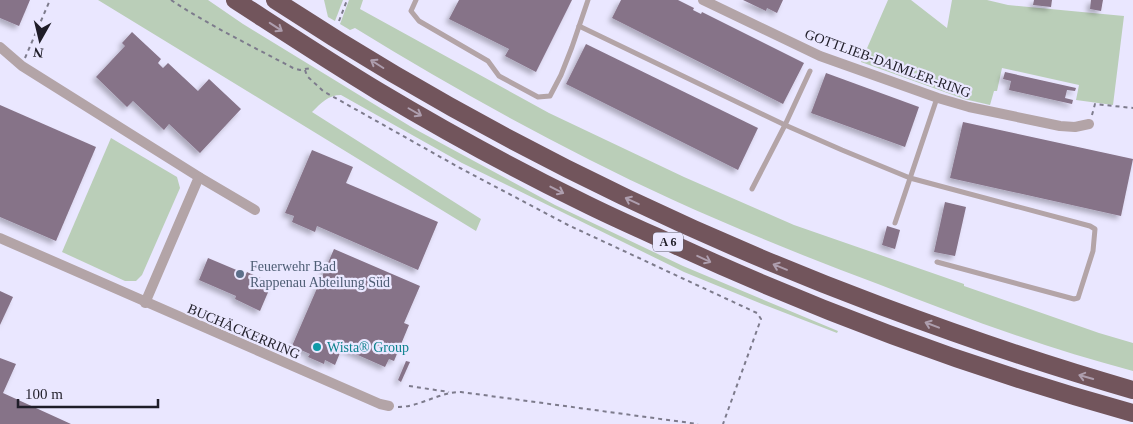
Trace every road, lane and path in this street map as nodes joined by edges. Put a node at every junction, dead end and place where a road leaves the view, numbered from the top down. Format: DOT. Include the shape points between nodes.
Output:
graph roads {
  1 [pos="50,0"];
  2 [pos="171,0"];
  3 [pos="236,0"];
  4 [pos="275,0"];
  5 [pos="347,0"];
  6 [pos="416,0"];
  7 [pos="588,0"];
  8 [pos="703,0"];
  9 [pos="716,2"];
  10 [pos="339,21"];
  11 [pos="579,26"];
  12 [pos="0,47"];
  13 [pos="22,66"];
  14 [pos="311,68"];
  15 [pos="305,70"];
  16 [pos="810,71"];
  17 [pos="938,98"];
  18 [pos="1133,108"];
  19 [pos="1089,124"];
  20 [pos="785,125"];
  21 [pos="199,177"];
  22 [pos="910,178"];
  23 [pos="752,189"];
  24 [pos="254,210"];
  25 [pos="895,223"];
  26 [pos="0,238"];
  27 [pos="937,262"];
  28 [pos="145,303"];
  29 [pos="409,386"];
  30 [pos="1133,390"];
  31 [pos="451,392"];
  32 [pos="388,406"];
  33 [pos="1133,413"];
  34 [pos="698,424"];
  35 [pos="723,424"];
  1 -- 13 [label="path"];
  2 -- 15 [label="path" via="241,41 293,68"];
  3 -- 33 [label="highway, A 6, one-way" via="426,119 534,178 658,238 870,328 1001,373"];
  30 -- 4 [label="highway, A 6, one-way" via="944,330 818,282 668,218 592,182 434,98"];
  5 -- 10 [label="path"];
  6 -- 11 [label="lane" via="411,11 419,21 488,60 499,76 538,98 550,96"];
  7 -- 11 [label="lane"];
  8 -- 9 [label="street, GOTTLIEB-DAIMLER-RING"];
  9 -- 17 [label="street, GOTTLIEB-DAIMLER-RING" via="820,56"];
  11 -- 20 [label="lane"];
  12 -- 13 [label="street"];
  13 -- 21 [label="street"];
  14 -- 15 [label="path"];
  15 -- 35 [label="path" via="323,91 460,168 568,225 757,313 761,318"];
  16 -- 20 [label="lane"];
  17 -- 19 [label="street, GOTTLIEB-DAIMLER-RING" via="1060,126"];
  17 -- 22 [label="lane"];
  18 -- 19 [label="path" via="1095,104"];
  20 -- 22 [label="lane"];
  20 -- 23 [label="lane"];
  21 -- 24 [label="street"];
  21 -- 28 [label="street"];
  22 -- 25 [label="lane"];
  22 -- 27 [label="lane" via="1095,229 1093,251 1078,298 1074,299"];
  26 -- 28 [label="street, BUCHÄCKERRING"];
  28 -- 32 [label="street, BUCHÄCKERRING"];
  29 -- 31 [label="path"];
  31 -- 32 [label="path" via="404,407"];
  31 -- 34 [label="path"];
}
